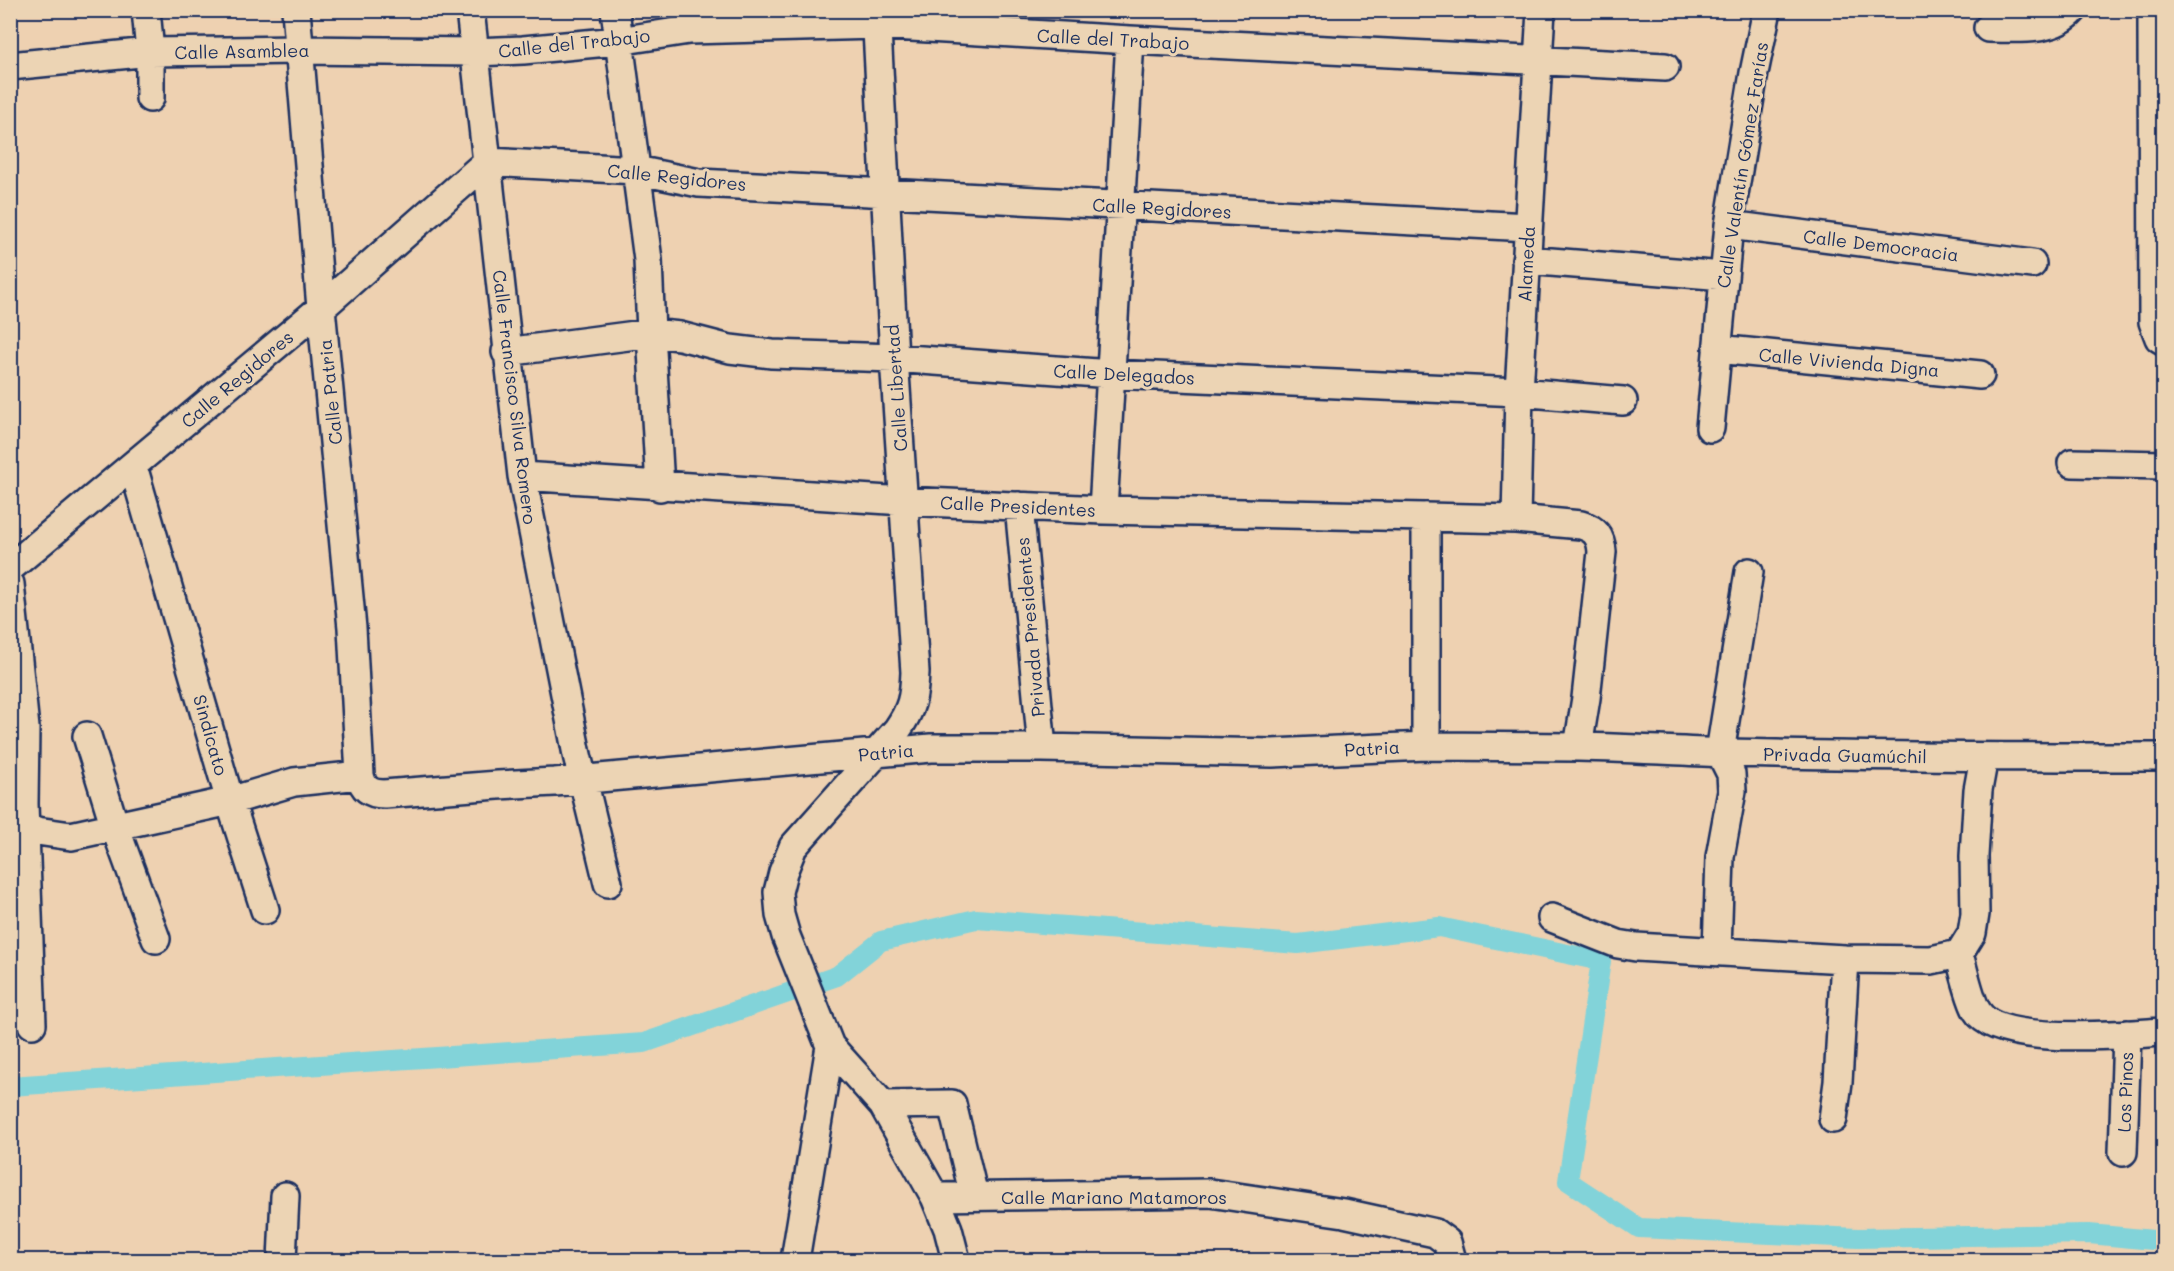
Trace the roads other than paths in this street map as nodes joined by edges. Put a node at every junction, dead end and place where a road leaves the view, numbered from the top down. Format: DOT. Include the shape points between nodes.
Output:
graph roads {
  1 [pos="146,10"];
  2 [pos="296,10"];
  3 [pos="470,10"];
  4 [pos="615,10"];
  5 [pos="1541,10"];
  6 [pos="1767,10"];
  7 [pos="2073,10"];
  8 [pos="2156,11"];
  9 [pos="876,18"];
  10 [pos="693,20"];
  11 [pos="1989,28"];
  12 [pos="618,40"];
  13 [pos="1130,40"];
  14 [pos="299,50"];
  15 [pos="150,52"];
  16 [pos="474,52"];
  17 [pos="1537,62"];
  18 [pos="10,66"];
  19 [pos="1665,67"];
  20 [pos="150,98"];
  21 [pos="487,162"];
  22 [pos="636,170"];
  23 [pos="885,192"];
  24 [pos="1122,206"];
  25 [pos="1729,225"];
  26 [pos="1528,227"];
  27 [pos="1526,260"];
  28 [pos="2032,264"];
  29 [pos="1724,276"];
  30 [pos="321,308"];
  31 [pos="651,333"];
  32 [pos="2163,341"];
  33 [pos="1717,350"];
  34 [pos="506,352"];
  35 [pos="894,358"];
  36 [pos="1111,374"];
  37 [pos="1980,375"];
  38 [pos="1519,392"];
  39 [pos="1623,401"];
  40 [pos="1710,428"];
  41 [pos="2072,463"];
  42 [pos="2163,465"];
  43 [pos="133,466"];
  44 [pos="522,476"];
  45 [pos="660,487"];
  46 [pos="904,501"];
  47 [pos="1019,506"];
  48 [pos="1103,510"];
  49 [pos="1426,517"];
  50 [pos="1516,519"];
  51 [pos="10,568"];
  52 [pos="1749,572"];
  53 [pos="10,584"];
  54 [pos="87,736"];
  55 [pos="1426,746"];
  56 [pos="1578,747"];
  57 [pos="1042,748"];
  58 [pos="1720,752"];
  59 [pos="876,753"];
  60 [pos="1984,757"];
  61 [pos="2163,757"];
  62 [pos="360,775"];
  63 [pos="583,780"];
  64 [pos="230,801"];
  65 [pos="24,827"];
  66 [pos="115,827"];
  67 [pos="608,883"];
  68 [pos="264,910"];
  69 [pos="1552,918"];
  70 [pos="156,939"];
  71 [pos="1717,951"];
  72 [pos="1959,954"];
  73 [pos="1845,959"];
  74 [pos="33,1024"];
  75 [pos="2163,1032"];
  76 [pos="2127,1034"];
  77 [pos="825,1035"];
  78 [pos="882,1105"];
  79 [pos="1833,1119"];
  80 [pos="2122,1152"];
  81 [pos="285,1196"];
  82 [pos="974,1196"];
  83 [pos="936,1197"];
  84 [pos="282,1260"];
  85 [pos="795,1260"];
  86 [pos="956,1260"];
  87 [pos="1452,1260"];
  1 -- 15 [label="street"];
  2 -- 14 [label="street, Calle Patria"];
  3 -- 16 [label="street, Calle Francisco Silva Romero"];
  4 -- 12 [label="street"];
  5 -- 17 [label="street, Alameda"];
  6 -- 25 [label="street, Calle Valentín Gómez Farías"];
  7 -- 11 [label="street" via="2050,25"];
  8 -- 32 [label="street" via="2152,27 2153,322"];
  9 -- 10 [label="street, Calle del Trabajo"];
  9 -- 13 [label="street, Calle del Trabajo"];
  9 -- 23 [label="street, Calle Libertad"];
  10 -- 12 [label="street, Calle del Trabajo"];
  12 -- 16 [label="street, Calle del Trabajo"];
  12 -- 22 [label="street"];
  13 -- 17 [label="street, Calle del Trabajo"];
  13 -- 24 [label="street"];
  14 -- 15 [label="street, Calle Asamblea"];
  14 -- 16 [label="street, Calle Asamblea"];
  14 -- 30 [label="street, Calle Patria"];
  15 -- 18 [label="street, Calle Asamblea"];
  15 -- 20 [label="street"];
  16 -- 21 [label="street, Calle Francisco Silva Romero"];
  17 -- 19 [label="street, Calle del Trabajo"];
  17 -- 26 [label="street, Alameda"];
  21 -- 22 [label="street, Calle Regidores"];
  21 -- 30 [label="street, Calle Regidores"];
  21 -- 34 [label="street, Calle Francisco Silva Romero"];
  22 -- 23 [label="street, Calle Regidores" via="699,183"];
  22 -- 31 [label="street" via="648,260"];
  23 -- 24 [label="street, Calle Regidores"];
  23 -- 35 [label="street, Calle Libertad"];
  24 -- 26 [label="street, Calle Regidores"];
  24 -- 36 [label="street"];
  25 -- 28 [label="street, Calle Democracia"];
  25 -- 29 [label="street, Calle Valentín Gómez Farías"];
  26 -- 27 [label="street, Alameda"];
  27 -- 29 [label="street"];
  27 -- 38 [label="street, Alameda"];
  29 -- 33 [label="street, Calle Valentín Gómez Farías"];
  30 -- 43 [label="street, Calle Regidores"];
  30 -- 62 [label="street, Calle Patria" via="352,628"];
  31 -- 34 [label="street, Calle Delegados"];
  31 -- 35 [label="street, Calle Delegados" via="772,354"];
  31 -- 45 [label="street"];
  33 -- 37 [label="street, Calle Vivienda Digna"];
  33 -- 40 [label="street, Calle Valentín Gómez Farías"];
  34 -- 44 [label="street, Calle Francisco Silva Romero"];
  35 -- 36 [label="street, Calle Delegados"];
  35 -- 46 [label="street, Calle Libertad"];
  36 -- 38 [label="street, Calle Delegados"];
  36 -- 48 [label="street"];
  38 -- 39 [label="street, Calle Delegados"];
  38 -- 50 [label="street, Alameda"];
  41 -- 42 [label="street"];
  43 -- 51 [label="street, Calle Regidores"];
  43 -- 64 [label="street, Sindicato"];
  44 -- 45 [label="street, Calle Presidentes"];
  44 -- 63 [label="street, Calle Francisco Silva Romero"];
  45 -- 46 [label="street, Calle Presidentes"];
  46 -- 47 [label="street, Calle Presidentes"];
  46 -- 59 [label="street, Calle Libertad" via="914,696 908,715"];
  47 -- 48 [label="street, Calle Presidentes"];
  47 -- 57 [label="street, Privada Presidentes"];
  48 -- 49 [label="street, Calle Presidentes"];
  49 -- 50 [label="street, Calle Presidentes"];
  49 -- 55 [label="street"];
  50 -- 56 [label="street" via="1581,525 1597,533 1602,541"];
  52 -- 58 [label="street"];
  53 -- 65 [label="street" via="25,728"];
  54 -- 66 [label="street"];
  55 -- 56 [label="street, Patria"];
  55 -- 57 [label="street, Patria" via="1272,753"];
  56 -- 58 [label="street, Privada Guamúchil"];
  57 -- 59 [label="street, Patria" via="931,748"];
  58 -- 60 [label="street, Privada Guamúchil"];
  58 -- 71 [label="street" via="1731,774 1732,791 1720,857"];
  59 -- 63 [label="street, Patria"];
  59 -- 77 [label="street, Calle Libertad" via="793,847 778,892 780,915 791,949"];
  60 -- 61 [label="street, Privada Guamúchil"];
  60 -- 72 [label="street" via="1978,790 1972,933"];
  62 -- 63 [label="street, Patria" via="367,790 375,794"];
  62 -- 64 [label="street" via="294,782"];
  63 -- 67 [label="street, Calle Francisco Silva Romero"];
  64 -- 66 [label="street, Sindicato"];
  64 -- 68 [label="street"];
  65 -- 66 [label="street, Sindicato" via="71,836"];
  65 -- 74 [label="street"];
  66 -- 70 [label="street"];
  69 -- 71 [label="street" via="1618,944"];
  71 -- 73 [label="street"];
  72 -- 73 [label="street" via="1931,960"];
  72 -- 76 [label="street" via="1977,1011 1994,1026 2055,1035"];
  73 -- 79 [label="street"];
  75 -- 76 [label="street, Los Pinos"];
  76 -- 80 [label="street, Los Pinos"];
  77 -- 78 [label="street"];
  77 -- 85 [label="street"];
  78 -- 82 [label="street" via="952,1104"];
  78 -- 83 [label="street"];
  81 -- 84 [label="street"];
  82 -- 83 [label="street, Calle Mariano Matamoros"];
  82 -- 87 [label="street, Calle Mariano Matamoros" via="1210,1194 1344,1213 1435,1233 1447,1242"];
  83 -- 86 [label="street"];
}
